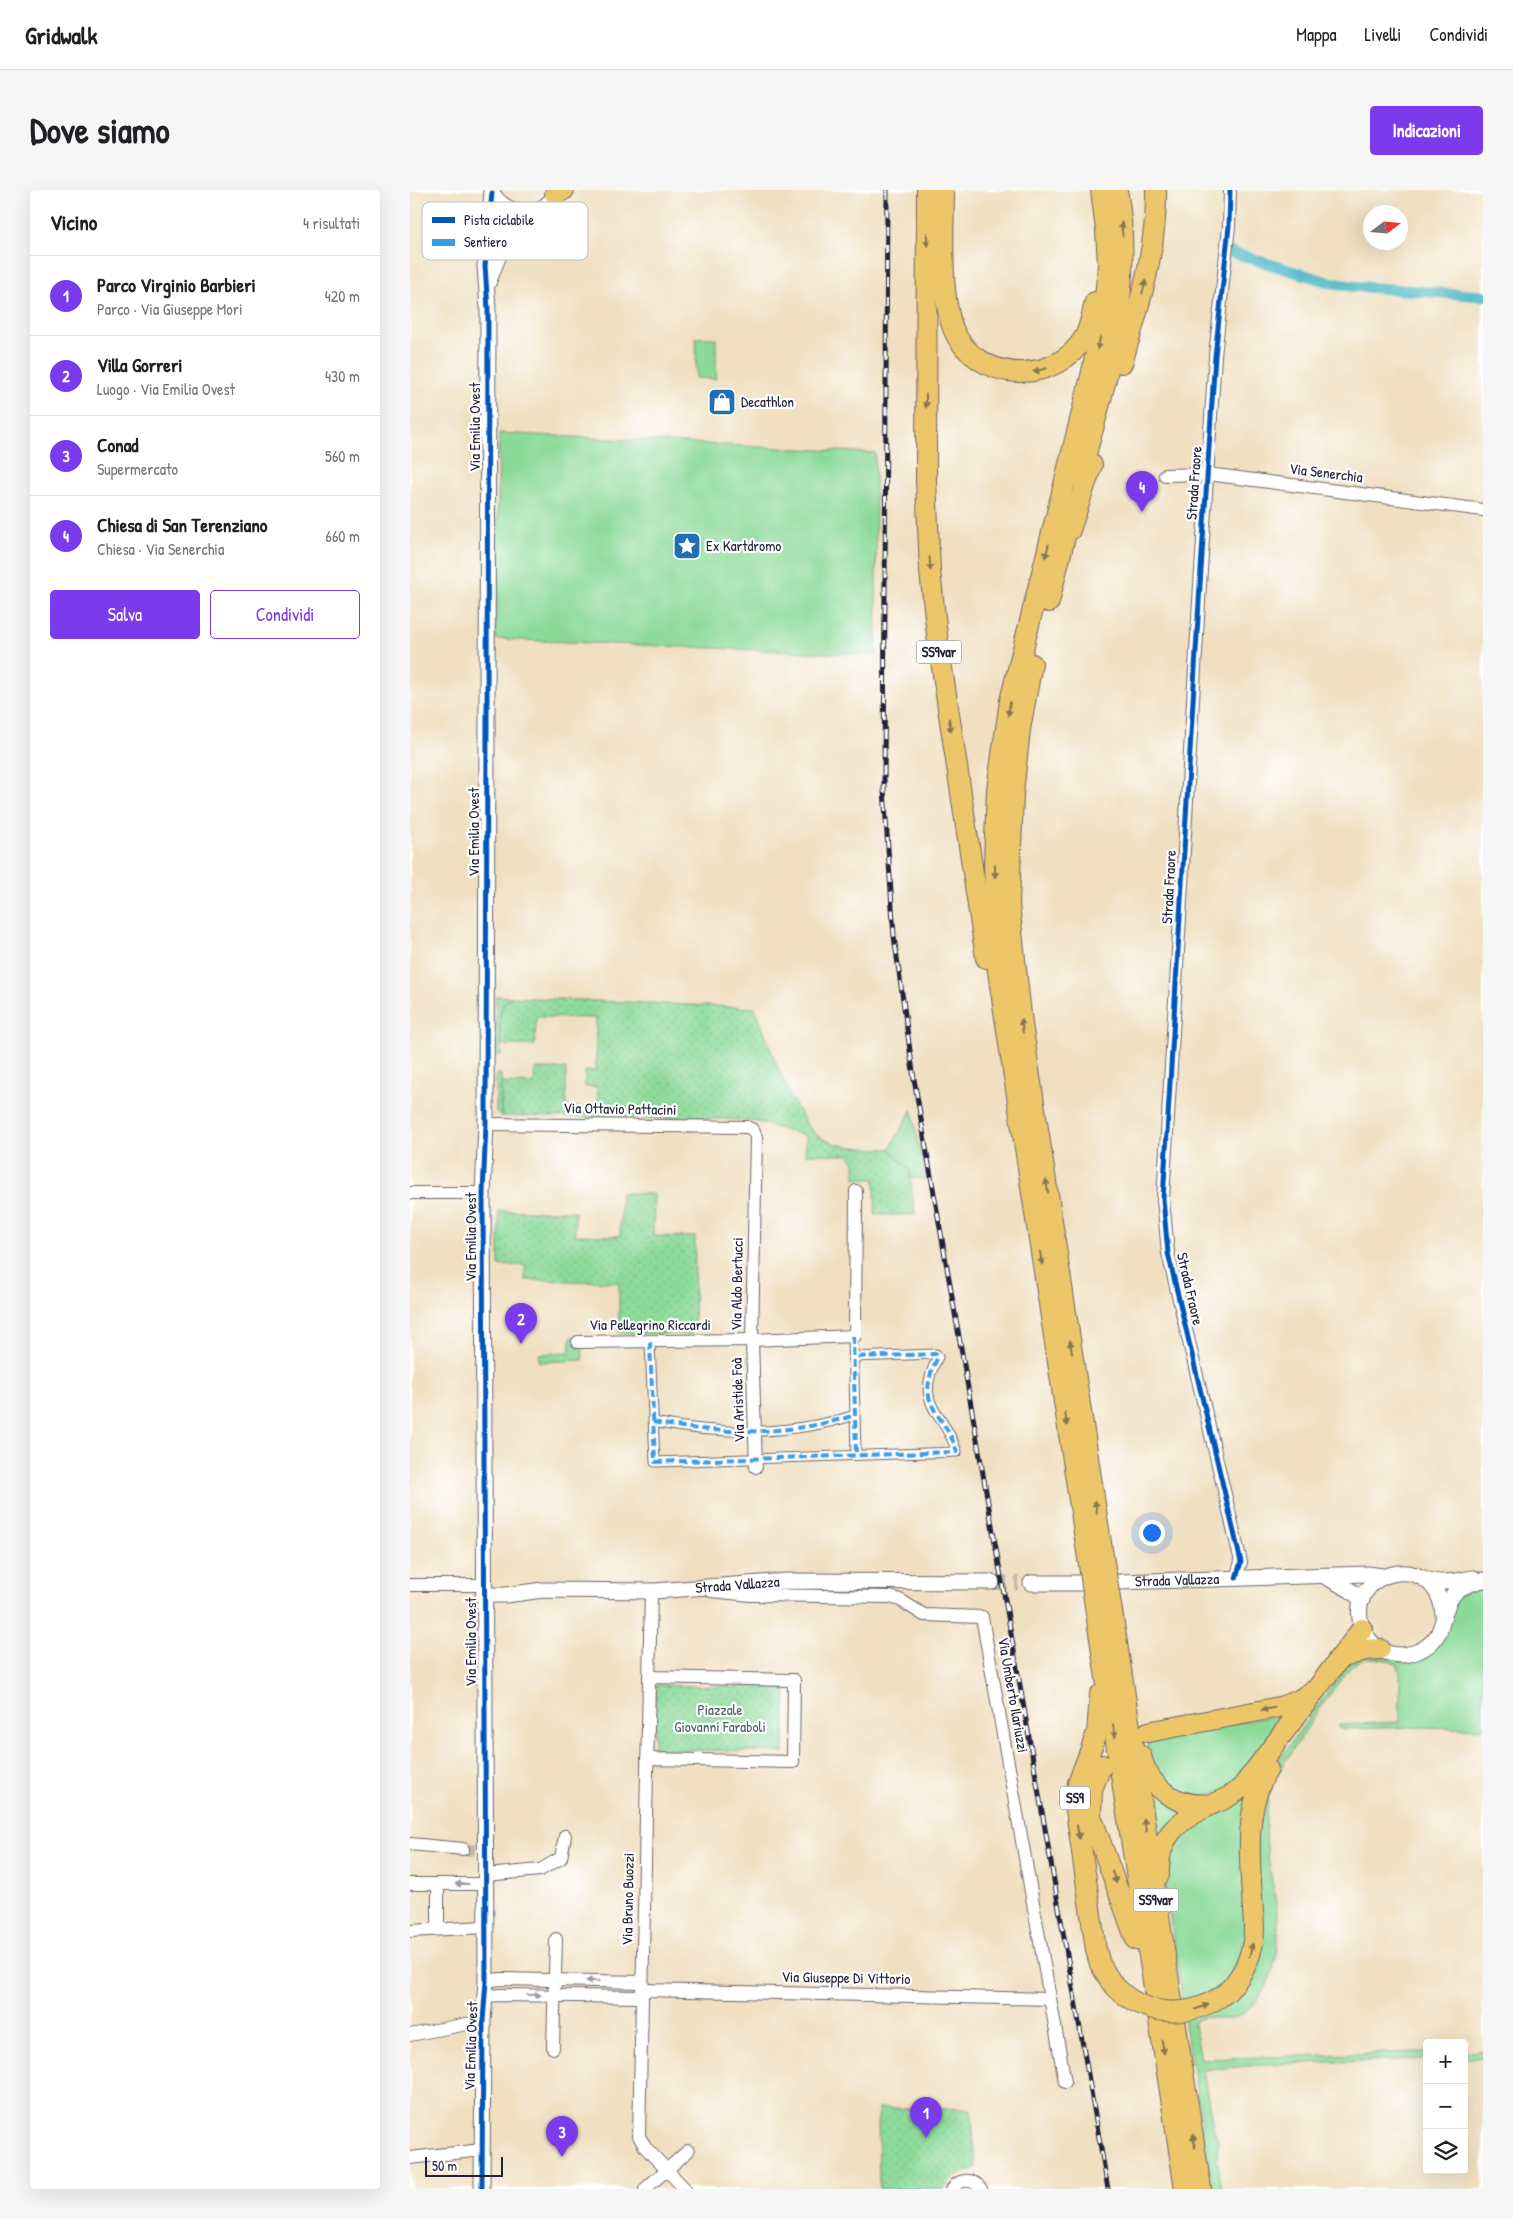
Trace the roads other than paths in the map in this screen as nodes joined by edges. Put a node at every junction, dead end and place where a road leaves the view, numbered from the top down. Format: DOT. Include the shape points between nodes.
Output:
graph roads {
  1 [pos="927,190"];
  2 [pos="944,190"];
  3 [pos="1094,190"];
  4 [pos="1100,190"];
  5 [pos="1117,190"];
  6 [pos="1156,190"];
  7 [pos="1230,190"];
  8 [pos="492,191"];
  9 [pos="559,191"];
  10 [pos="500,202"];
  11 [pos="549,202"];
  12 [pos="486,260"];
  13 [pos="497,260"];
  14 [pos="488,284"];
  15 [pos="1208,474"];
  16 [pos="1164,475"];
  17 [pos="1483,510"];
  18 [pos="1062,551"];
  19 [pos="1018,1106"];
  20 [pos="486,1124"];
  21 [pos="753,1130"];
  22 [pos="856,1191"];
  23 [pos="410,1193"];
  24 [pos="483,1193"];
  25 [pos="853,1336"];
  26 [pos="752,1340"];
  27 [pos="578,1342"];
  28 [pos="650,1342"];
  29 [pos="853,1357"];
  30 [pos="855,1414"];
  31 [pos="653,1422"];
  32 [pos="755,1431"];
  33 [pos="856,1455"];
  34 [pos="756,1463"];
  35 [pos="1096,1557"];
  36 [pos="1324,1576"];
  37 [pos="1382,1576"];
  38 [pos="1422,1577"];
  39 [pos="1236,1578"];
  40 [pos="1483,1580"];
  41 [pos="992,1582"];
  42 [pos="1119,1582"];
  43 [pos="1024,1583"];
  44 [pos="1080,1583"];
  45 [pos="410,1585"];
  46 [pos="681,1589"];
  47 [pos="483,1590"];
  48 [pos="651,1591"];
  49 [pos="1362,1600"];
  50 [pos="1104,1612"];
  51 [pos="1443,1615"];
  52 [pos="1362,1629"];
  53 [pos="1117,1648"];
  54 [pos="1380,1649"];
  55 [pos="1338,1659"];
  56 [pos="649,1677"];
  57 [pos="1320,1685"];
  58 [pos="1148,1732"];
  59 [pos="647,1758"];
  60 [pos="1102,1765"];
  61 [pos="1213,1804"];
  62 [pos="565,1836"];
  63 [pos="410,1844"];
  64 [pos="463,1850"];
  65 [pos="486,1880"];
  66 [pos="410,1884"];
  67 [pos="438,1884"];
  68 [pos="485,1927"];
  69 [pos="443,1928"];
  70 [pos="410,1930"];
  71 [pos="556,1939"];
  72 [pos="555,1980"];
  73 [pos="486,1981"];
  74 [pos="1153,1986"];
  75 [pos="642,1990"];
  76 [pos="486,1996"];
  77 [pos="554,1996"];
  78 [pos="1050,1999"];
  79 [pos="483,2021"];
  80 [pos="410,2035"];
  81 [pos="1178,2037"];
  82 [pos="553,2048"];
  83 [pos="1065,2082"];
  84 [pos="482,2150"];
  85 [pos="688,2151"];
  86 [pos="410,2158"];
  87 [pos="667,2170"];
  88 [pos="482,2189"];
  89 [pos="645,2189"];
  90 [pos="685,2189"];
  91 [pos="952,2189"];
  92 [pos="981,2189"];
  93 [pos="1185,2189"];
  94 [pos="1201,2189"];
  1 -- 19 [label="highway, SS9var, one-way" via="926,505 932,591 999,1044"];
  3 -- 2 [label="highway, one-way" via="1098,267 1095,301 1085,337 1068,357 1045,369 1025,373 991,366 977,359 958,340 945,291"];
  4 -- 19 [label="highway, one-way" via="1108,265 1103,321 1010,701 997,789 994,862 997,963"];
  18 -- 5 [label="highway, one-way" via="1118,325 1123,255"];
  18 -- 6 [label="highway, one-way" via="1083,493 1150,264"];
  7 -- 15 [label="street, Strada Fraore"];
  8 -- 10 [label="street"];
  9 -- 11 [label="street"];
  12 -- 14 [label="street, Via Emilia Ovest"];
  13 -- 14 [label="street"];
  14 -- 20 [label="street, Via Emilia Ovest"];
  15 -- 16 [label="street, Via Senerchia"];
  15 -- 17 [label="street, Via Senerchia"];
  15 -- 39 [label="street, Strada Fraore" via="1163,1199 1168,1254 1241,1562"];
  35 -- 18 [label="highway, one-way" via="1022,1024 1009,904 1013,794 1020,729 1030,671"];
  19 -- 35 [label="highway, one-way"];
  20 -- 21 [label="street, Via Ottavio Pattacini" via="747,1127"];
  20 -- 24 [label="street, Via Emilia Ovest"];
  21 -- 26 [label="street, Via Aldo Bertucci" via="756,1137"];
  22 -- 25 [label="street"];
  23 -- 24 [label="street"];
  24 -- 47 [label="street, Via Emilia Ovest"];
  25 -- 26 [label="street, Via Aldo Bertucci"];
  25 -- 29 [label="street"];
  26 -- 28 [label="street, Via Pellegrino Riccardi"];
  26 -- 32 [label="street, Via Aristide Foà"];
  27 -- 28 [label="street, Via Pellegrino Riccardi"];
  28 -- 31 [label="street"];
  29 -- 30 [label="street"];
  29 -- 33 [label="street" via="936,1354 938,1357 929,1382 930,1404 949,1432 957,1452"];
  30 -- 32 [label="street" via="801,1428"];
  30 -- 33 [label="street"];
  31 -- 32 [label="street" via="711,1432"];
  31 -- 34 [label="street" via="655,1462"];
  32 -- 34 [label="street, Via Aristide Foà"];
  33 -- 34 [label="street"];
  35 -- 50 [label="highway, SS9var, bridge"];
  36 -- 37 [label="street, Strada Vallazza"];
  36 -- 39 [label="street, Strada Vallazza"];
  36 -- 49 [label="street, Strada Vallazza"];
  37 -- 38 [label="street, Strada Vallazza" via="1402,1572"];
  37 -- 49 [label="street"];
  38 -- 40 [label="street, Strada Vallazza" via="1447,1583 1474,1577"];
  38 -- 51 [label="street" via="1438,1593"];
  39 -- 42 [label="street, Strada Vallazza"];
  40 -- 51 [label="street, Strada Vallazza" via="1468,1584 1454,1594"];
  41 -- 46 [label="street, Strada Vallazza" via="786,1582"];
  43 -- 44 [label="street"];
  45 -- 47 [label="street"];
  46 -- 48 [label="street, Strada Vallazza"];
  46 -- 78 [label="street, Via Umberto Ilariuzzi" via="761,1596 890,1597 924,1615 982,1616"];
  47 -- 48 [label="street, Strada Vallazza" via="506,1595 543,1590"];
  47 -- 65 [label="street, Via Emilia Ovest" via="482,1852"];
  48 -- 56 [label="street, Via Bruno Buozzi"];
  49 -- 52 [label="street"];
  50 -- 53 [label="highway, SS9var"];
  50 -- 57 [label="highway, SS9, one-way, bridge" via="1100,1713 1095,1739 1078,1783 1075,1810 1100,1964 1121,1992 1155,2010 1172,2012 1202,2007 1228,1991 1246,1967 1254,1928 1251,1829 1255,1796"];
  50 -- 74 [label="highway, SS9var, one-way"];
  51 -- 54 [label="street, Strada Vallazza" via="1442,1624 1432,1641 1417,1652 1398,1655"];
  52 -- 54 [label="street"];
  52 -- 55 [label="highway, SS9"];
  53 -- 61 [label="highway" via="1126,1669 1148,1776 1174,1798"];
  81 -- 53 [label="highway, SS9var, one-way"];
  54 -- 55 [label="highway" via="1365,1650"];
  55 -- 57 [label="highway, SS9"];
  56 -- 59 [label="street, Via Bruno Buozzi"];
  56 -- 59 [label="street" via="794,1680 793,1762"];
  57 -- 58 [label="highway, SS9, one-way" via="1286,1705"];
  57 -- 61 [label="highway, SS9" via="1247,1782 1232,1796"];
  59 -- 75 [label="street, Via Bruno Buozzi"];
  60 -- 74 [label="highway, SS9, one-way" via="1092,1789 1091,1816 1127,1912 1145,1974"];
  61 -- 81 [label="highway, SS9" via="1175,1826 1164,1844 1160,1861 1160,1884 1175,1983"];
  62 -- 65 [label="street" via="561,1858 546,1868"];
  63 -- 64 [label="street"];
  65 -- 67 [label="street, one-way"];
  65 -- 68 [label="street, Via Emilia Ovest"];
  66 -- 67 [label="street"];
  67 -- 69 [label="street"];
  68 -- 69 [label="street"];
  68 -- 73 [label="street, Via Emilia Ovest"];
  69 -- 70 [label="street"];
  71 -- 72 [label="street"];
  72 -- 73 [label="street"];
  75 -- 72 [label="street, one-way"];
  72 -- 77 [label="street"];
  73 -- 76 [label="street, Via Emilia Ovest"];
  74 -- 93 [label="highway, SS9var, one-way"];
  75 -- 77 [label="street"];
  75 -- 78 [label="street, Via Giuseppe Di Vittorio"];
  75 -- 87 [label="street, Via Bruno Buozzi" via="639,2136 642,2144"];
  76 -- 77 [label="street, one-way"];
  76 -- 79 [label="street, Via Emilia Ovest"];
  77 -- 82 [label="street"];
  78 -- 83 [label="street, Via Umberto Ilariuzzi"];
  79 -- 80 [label="street, Via Emilia Ovest"];
  79 -- 84 [label="street, Via Emilia Ovest"];
  94 -- 81 [label="highway, SS9var, one-way"];
  84 -- 86 [label="street"];
  84 -- 88 [label="street, Via Emilia Ovest"];
  85 -- 87 [label="street"];
  87 -- 89 [label="street"];
  87 -- 90 [label="street, Via Bruno Buozzi"];
  91 -- 92 [label="street" via="965,2180"];
}
